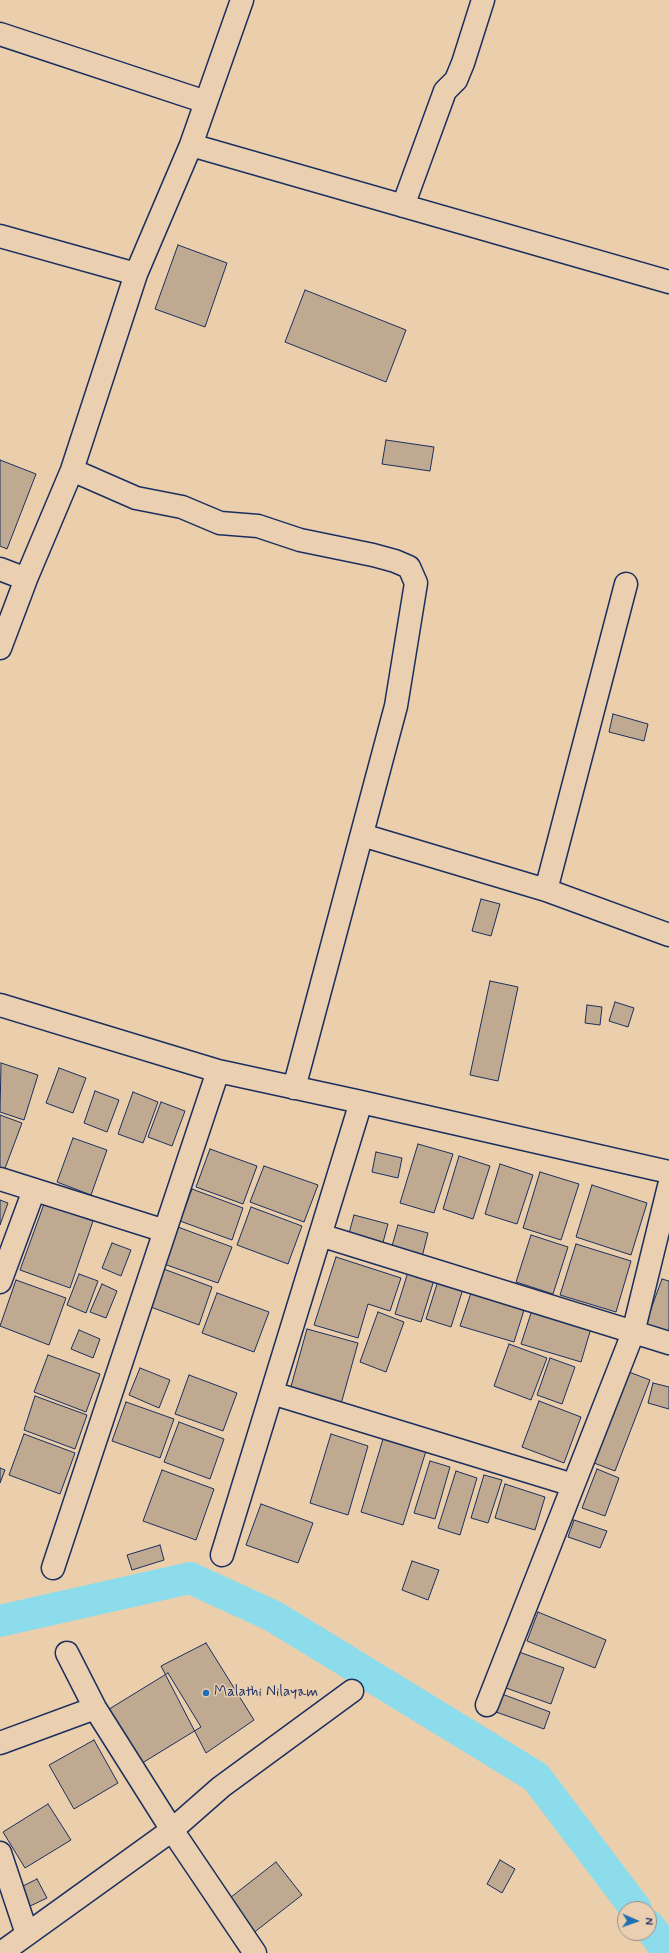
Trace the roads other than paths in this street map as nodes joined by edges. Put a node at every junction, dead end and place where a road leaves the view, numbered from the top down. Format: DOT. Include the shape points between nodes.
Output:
graph roads {
  1 [pos="242,0"];
  2 [pos="483,0"];
  3 [pos="0,34"];
  4 [pos="206,102"];
  5 [pos="191,145"];
  6 [pos="403,206"];
  7 [pos="0,236"];
  8 [pos="136,274"];
  9 [pos="669,282"];
  10 [pos="72,470"];
  11 [pos="0,569"];
  12 [pos="26,579"];
  13 [pos="626,584"];
  14 [pos="0,648"];
  15 [pos="362,835"];
  16 [pos="546,890"];
  17 [pos="669,935"];
  18 [pos="0,1005"];
  19 [pos="218,1071"];
  20 [pos="294,1088"];
  21 [pos="361,1102"];
  22 [pos="669,1172"];
  23 [pos="0,1179"];
  24 [pos="669,1186"];
  25 [pos="34,1190"];
  26 [pos="165,1231"];
  27 [pos="320,1235"];
  28 [pos="0,1282"];
  29 [pos="633,1333"];
  30 [pos="669,1343"];
  31 [pos="272,1393"];
  32 [pos="573,1485"];
  33 [pos="222,1556"];
  34 [pos="53,1568"];
  35 [pos="67,1653"];
  36 [pos="352,1691"];
  37 [pos="487,1705"];
  38 [pos="95,1708"];
  39 [pos="0,1743"];
  40 [pos="172,1830"];
  41 [pos="0,1853"];
  42 [pos="27,1934"];
  43 [pos="1,1953"];
  44 [pos="254,1953"];
  1 -- 4 [label="street"];
  2 -- 6 [label="street" via="464,63 456,80 445,91"];
  3 -- 4 [label="street"];
  4 -- 5 [label="street"];
  5 -- 6 [label="street"];
  5 -- 8 [label="street"];
  6 -- 9 [label="street"];
  7 -- 8 [label="street"];
  8 -- 10 [label="street"];
  10 -- 12 [label="street"];
  10 -- 15 [label="street" via="136,498 182,507 220,523 258,526 300,540 373,555 409,567 416,583 396,706"];
  11 -- 12 [label="street"];
  12 -- 14 [label="street"];
  13 -- 16 [label="street"];
  15 -- 16 [label="street"];
  15 -- 20 [label="street"];
  16 -- 17 [label="street"];
  18 -- 19 [label="street"];
  19 -- 20 [label="street"];
  19 -- 26 [label="street"];
  20 -- 21 [label="street"];
  21 -- 22 [label="street"];
  21 -- 27 [label="street"];
  23 -- 25 [label="street"];
  24 -- 29 [label="street"];
  25 -- 26 [label="street"];
  25 -- 28 [label="street"];
  26 -- 34 [label="street"];
  27 -- 29 [label="street"];
  27 -- 31 [label="street"];
  29 -- 30 [label="street"];
  29 -- 32 [label="street"];
  31 -- 32 [label="street"];
  31 -- 33 [label="street"];
  32 -- 37 [label="street"];
  35 -- 38 [label="street"];
  36 -- 40 [label="street" via="221,1788"];
  38 -- 39 [label="street"];
  38 -- 40 [label="street"];
  40 -- 42 [label="street"];
  40 -- 44 [label="street"];
  41 -- 42 [label="street"];
  42 -- 43 [label="street"];
}
